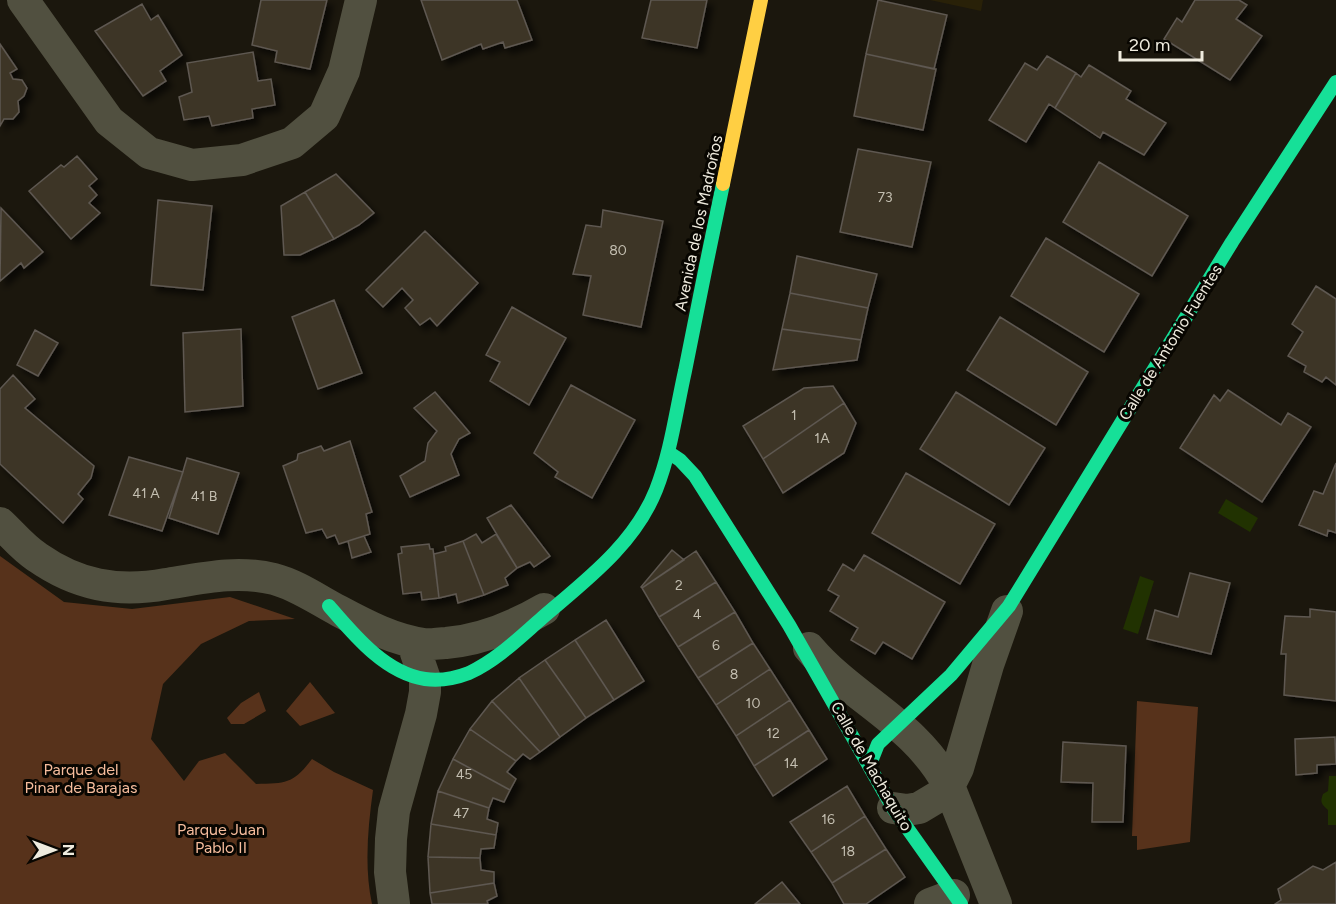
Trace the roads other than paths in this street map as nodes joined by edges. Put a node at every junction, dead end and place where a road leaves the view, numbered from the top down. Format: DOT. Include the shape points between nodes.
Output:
graph roads {
  1 [pos="23,0"];
  2 [pos="361,0"];
  3 [pos="761,0"];
  4 [pos="1336,82"];
  5 [pos="668,452"];
  6 [pos="0,523"];
  7 [pos="568,596"];
  8 [pos="329,606"];
  9 [pos="1009,606"];
  10 [pos="789,624"];
  11 [pos="408,640"];
  12 [pos="425,679"];
  13 [pos="899,724"];
  14 [pos="870,764"];
  15 [pos="949,786"];
  16 [pos="893,808"];
  17 [pos="948,901"];
  18 [pos="394,904"];
  19 [pos="996,904"];
  1 -- 2 [label="street" via="109,121 148,153 192,165 242,160 292,144 324,116 344,71"];
  3 -- 5 [label="street, Avenida de los Madroños"];
  4 -- 9 [label="street, Calle de Antonio Fuentes" via="1232,242"];
  5 -- 7 [label="street, Avenida de los Madroños" via="639,522 611,558"];
  5 -- 10 [label="street, Calle de Machaquito" via="694,476"];
  6 -- 8 [label="street" via="35,556 83,582 119,589 226,574 248,575 295,587"];
  7 -- 11 [label="street" via="488,636 424,645"];
  7 -- 12 [label="street, Avenida de los Madroños" via="479,667 458,676"];
  8 -- 11 [label="street" via="373,629"];
  8 -- 12 [label="street" via="364,644 392,665"];
  9 -- 13 [label="street, Calle de Antonio Fuentes" via="951,675"];
  9 -- 15 [label="street, Calle de Antonio Fuentes"];
  10 -- 13 [label="street, Calle de Machaquito" via="826,668"];
  10 -- 14 [label="street, Calle de Machaquito"];
  11 -- 12 [label="street"];
  12 -- 18 [label="street" via="421,714 394,811 390,872"];
  13 -- 14 [label="street, Calle de Antonio Fuentes" via="878,744"];
  13 -- 15 [label="street, Calle de Machaquito" via="922,746"];
  14 -- 16 [label="street, Calle de Machaquito"];
  15 -- 16 [label="street, Calle de Antonio Fuentes" via="919,808"];
  15 -- 19 [label="street, Calle de Machaquito"];
  16 -- 17 [label="street, Calle de Machaquito"];
}
